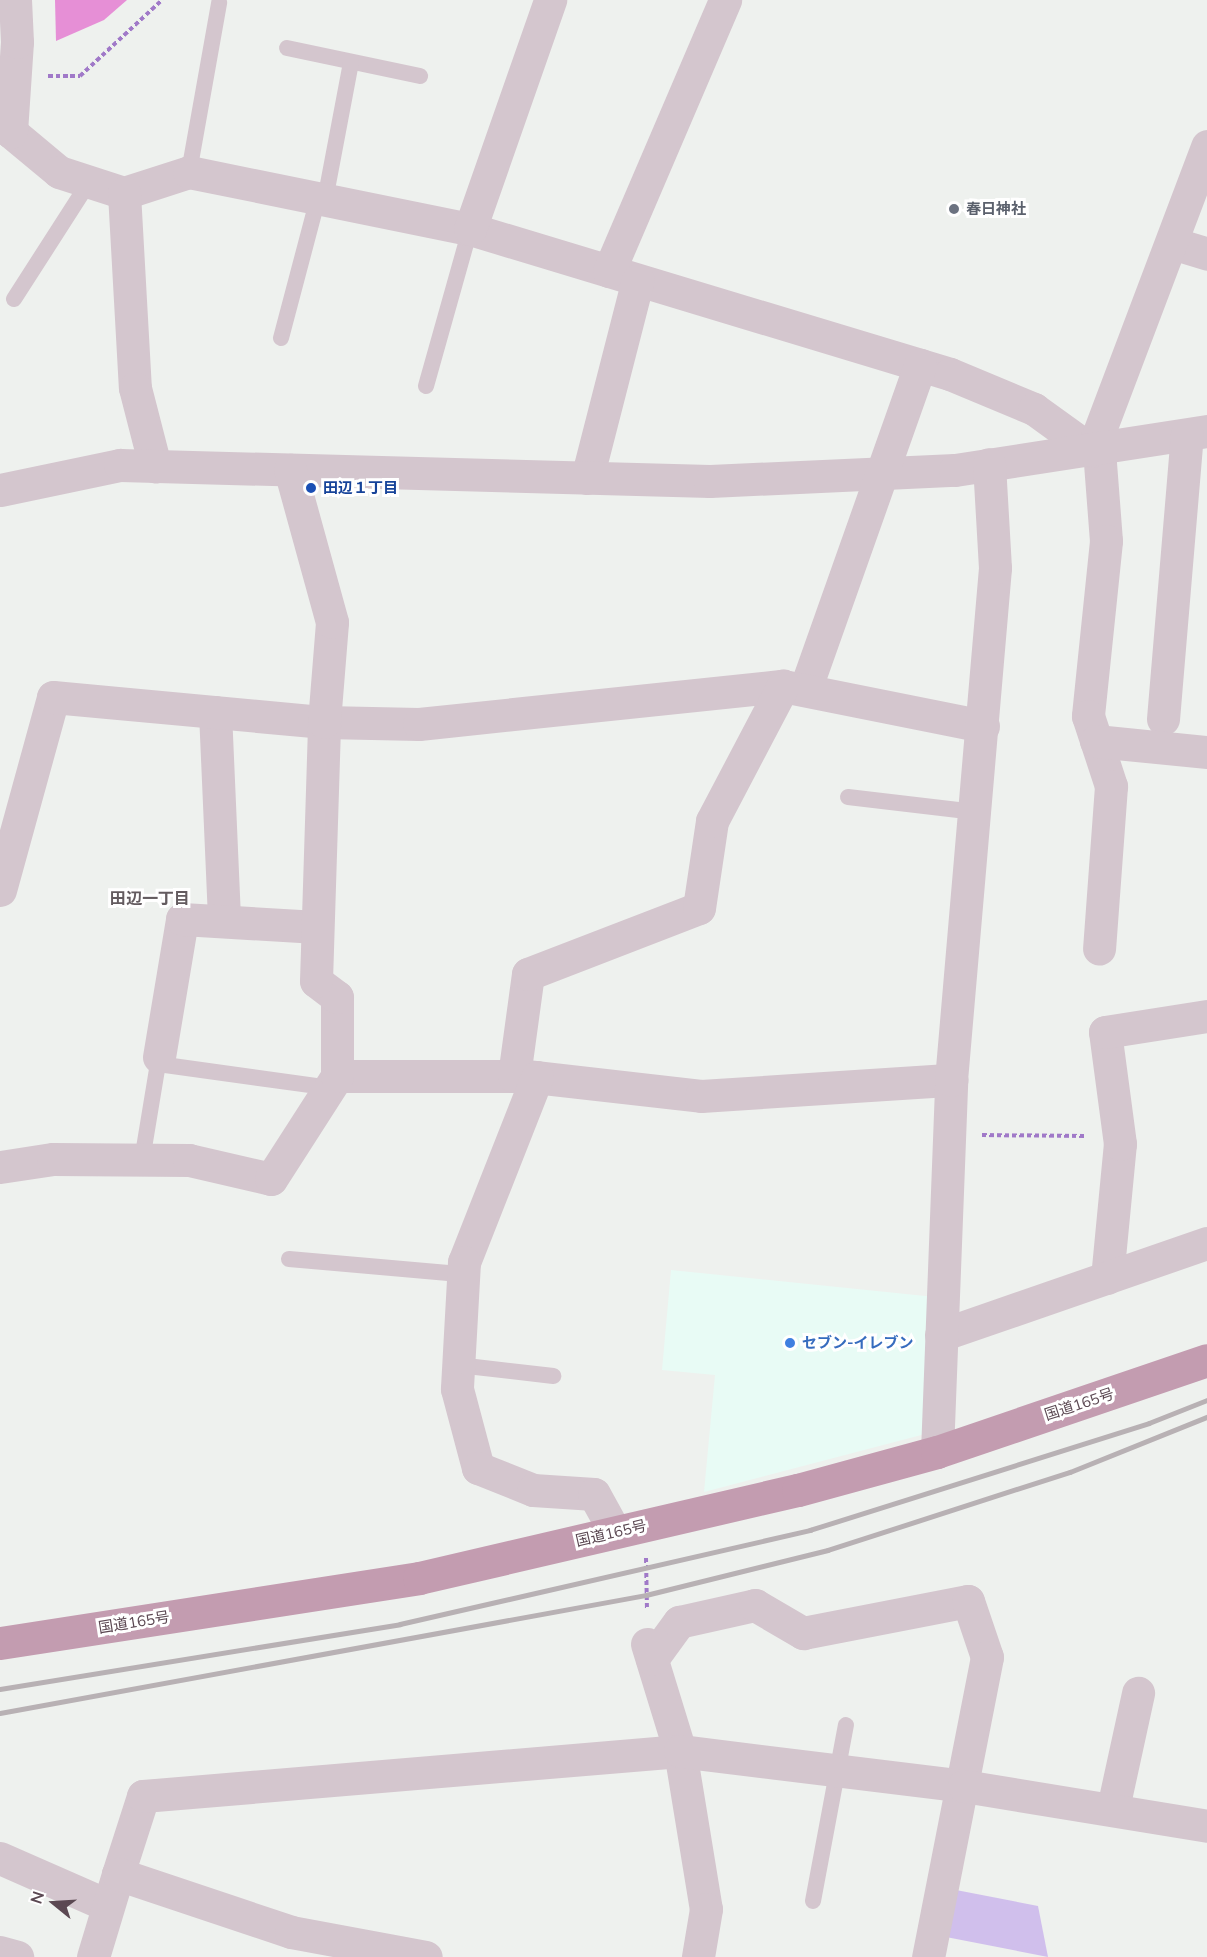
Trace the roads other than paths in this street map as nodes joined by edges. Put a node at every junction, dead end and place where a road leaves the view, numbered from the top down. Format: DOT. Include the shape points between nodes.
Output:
graph roads {
  1 [pos="15,0"];
  2 [pos="550,0"];
  3 [pos="724,0"];
  4 [pos="219,3"];
  5 [pos="287,48"];
  6 [pos="351,62"];
  7 [pos="420,76"];
  8 [pos="6,124"];
  9 [pos="1207,146"];
  10 [pos="189,172"];
  11 [pos="89,182"];
  12 [pos="124,193"];
  13 [pos="321,199"];
  14 [pos="470,229"];
  15 [pos="1172,243"];
  16 [pos="1207,254"];
  17 [pos="624,275"];
  18 [pos="14,300"];
  19 [pos="281,338"];
  20 [pos="920,365"];
  21 [pos="426,386"];
  22 [pos="1197,433"];
  23 [pos="1095,450"];
  24 [pos="989,464"];
  25 [pos="155,466"];
  26 [pos="290,470"];
  27 [pos="882,473"];
  28 [pos="587,478"];
  29 [pos="0,490"];
  30 [pos="794,688"];
  31 [pos="215,712"];
  32 [pos="1163,719"];
  33 [pos="324,722"];
  34 [pos="983,726"];
  35 [pos="1096,741"];
  36 [pos="1207,752"];
  37 [pos="848,797"];
  38 [pos="975,812"];
  39 [pos="0,890"];
  40 [pos="224,921"];
  41 [pos="317,927"];
  42 [pos="1099,949"];
  43 [pos="1207,1016"];
  44 [pos="158,1060"];
  45 [pos="526,1076"];
  46 [pos="951,1080"];
  47 [pos="334,1082"];
  48 [pos="142,1160"];
  49 [pos="0,1167"];
  50 [pos="1207,1244"];
  51 [pos="289,1259"];
  52 [pos="462,1274"];
  53 [pos="1107,1278"];
  54 [pos="941,1335"];
  55 [pos="1207,1360"];
  56 [pos="458,1365"];
  57 [pos="553,1376"];
  58 [pos="937,1452"];
  59 [pos="615,1532"];
  60 [pos="0,1643"];
  61 [pos="1138,1694"];
  62 [pos="846,1725"];
  63 [pos="680,1750"];
  64 [pos="838,1771"];
  65 [pos="964,1786"];
  66 [pos="1113,1808"];
  67 [pos="1207,1826"];
  68 [pos="0,1858"];
  69 [pos="118,1874"];
  70 [pos="813,1900"];
  71 [pos="107,1905"];
  72 [pos="288,1945"];
  73 [pos="0,1953"];
  74 [pos="17,1957"];
  75 [pos="93,1957"];
  76 [pos="426,1957"];
  77 [pos="698,1957"];
  78 [pos="928,1957"];
  1 -- 8 [label="street" via="15,75"];
  2 -- 14 [label="street"];
  3 -- 17 [label="street"];
  4 -- 10 [label="lane"];
  5 -- 6 [label="lane"];
  6 -- 7 [label="lane"];
  6 -- 13 [label="lane"];
  8 -- 11 [label="street" via="59,172"];
  9 -- 15 [label="street"];
  10 -- 12 [label="street"];
  10 -- 13 [label="street"];
  11 -- 12 [label="street"];
  11 -- 18 [label="lane"];
  12 -- 25 [label="street" via="135,388"];
  13 -- 14 [label="street"];
  13 -- 19 [label="lane"];
  14 -- 17 [label="street"];
  14 -- 21 [label="lane"];
  15 -- 16 [label="street"];
  15 -- 23 [label="street"];
  17 -- 20 [label="street"];
  17 -- 28 [label="street"];
  20 -- 23 [label="street" via="1034,409"];
  20 -- 27 [label="street"];
  22 -- 23 [label="street"];
  22 -- 32 [label="street"];
  23 -- 24 [label="street"];
  23 -- 35 [label="street" via="1106,541 1088,716"];
  24 -- 27 [label="street"];
  24 -- 34 [label="street" via="995,568"];
  25 -- 26 [label="street"];
  25 -- 29 [label="street" via="120,465"];
  26 -- 28 [label="street"];
  26 -- 33 [label="street" via="332,622"];
  27 -- 28 [label="street" via="710,481"];
  27 -- 30 [label="street"];
  30 -- 33 [label="street" via="419,724"];
  30 -- 34 [label="street"];
  30 -- 45 [label="street" via="712,821 699,908 528,974"];
  31 -- 33 [label="street"];
  31 -- 39 [label="street" via="53,697"];
  31 -- 40 [label="street"];
  33 -- 41 [label="street"];
  34 -- 38 [label="street"];
  35 -- 36 [label="street"];
  35 -- 42 [label="street" via="1111,786"];
  37 -- 38 [label="lane"];
  38 -- 46 [label="street"];
  40 -- 41 [label="street"];
  40 -- 44 [label="street" via="182,919"];
  41 -- 47 [label="street" via="316,981 337,997"];
  43 -- 53 [label="street" via="1106,1032 1120,1144"];
  44 -- 47 [label="lane"];
  44 -- 48 [label="lane"];
  45 -- 46 [label="street" via="701,1096"];
  45 -- 47 [label="street"];
  45 -- 52 [label="street"];
  46 -- 54 [label="street"];
  47 -- 48 [label="street" via="271,1179 189,1160"];
  48 -- 49 [label="street" via="53,1160"];
  50 -- 53 [label="street"];
  51 -- 52 [label="lane"];
  52 -- 56 [label="street"];
  53 -- 54 [label="street"];
  54 -- 58 [label="street"];
  55 -- 58 [label="highway, 国道165号"];
  56 -- 57 [label="lane"];
  56 -- 59 [label="street" via="457,1389 478,1468 533,1490 594,1494"];
  58 -- 59 [label="highway, 国道165号" via="798,1490"];
  59 -- 60 [label="highway, 国道165号" via="419,1578"];
  61 -- 66 [label="street"];
  62 -- 64 [label="lane"];
  63 -- 64 [label="street"];
  63 -- 65 [label="street" via="649,1652 679,1622 755,1605 803,1633 968,1600 987,1657"];
  63 -- 69 [label="street" via="143,1797"];
  63 -- 77 [label="street" via="706,1909"];
  64 -- 65 [label="street"];
  64 -- 70 [label="lane"];
  65 -- 66 [label="street"];
  65 -- 78 [label="street"];
  66 -- 67 [label="street"];
  68 -- 71 [label="street"];
  69 -- 71 [label="street"];
  69 -- 72 [label="street"];
  71 -- 75 [label="street"];
  72 -- 76 [label="street"];
  73 -- 74 [label="street"];
}
